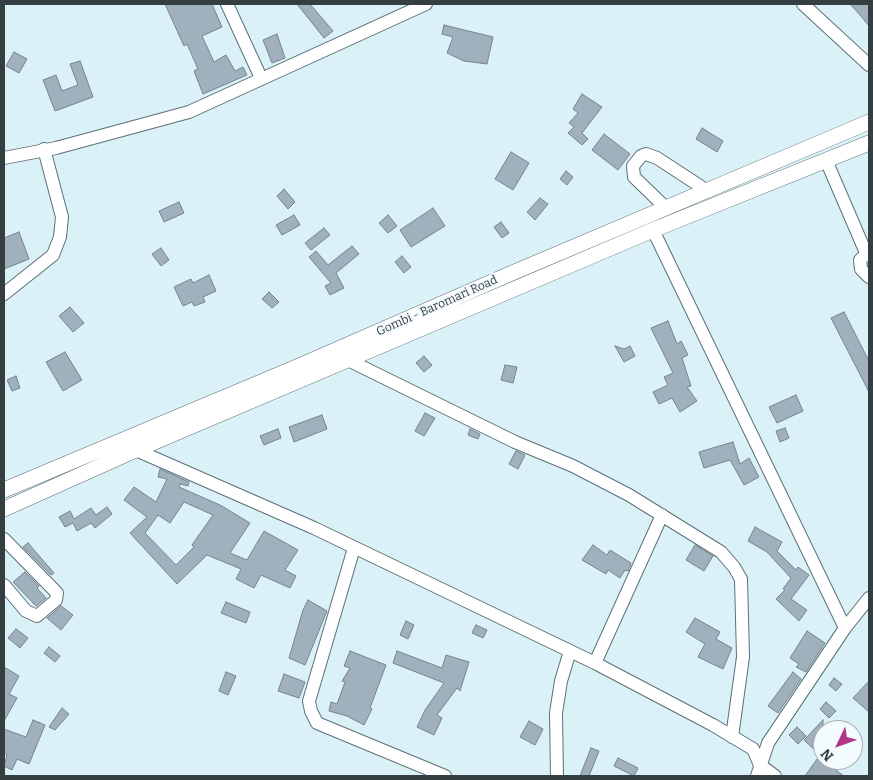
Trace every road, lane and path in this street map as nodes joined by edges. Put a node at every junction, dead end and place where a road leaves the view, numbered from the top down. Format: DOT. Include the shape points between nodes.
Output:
graph roads {
  1 [pos="227,4"];
  2 [pos="426,4"];
  3 [pos="803,4"];
  4 [pos="869,66"];
  5 [pos="260,78"];
  6 [pos="869,122"];
  7 [pos="869,142"];
  8 [pos="44,149"];
  9 [pos="4,158"];
  10 [pos="826,160"];
  11 [pos="706,190"];
  12 [pos="665,208"];
  13 [pos="653,230"];
  14 [pos="868,252"];
  15 [pos="869,277"];
  16 [pos="4,294"];
  17 [pos="348,360"];
  18 [pos="300,373"];
  19 [pos="136,450"];
  20 [pos="4,490"];
  21 [pos="4,510"];
  22 [pos="662,515"];
  23 [pos="4,539"];
  24 [pos="354,548"];
  25 [pos="4,585"];
  26 [pos="869,598"];
  27 [pos="845,628"];
  28 [pos="570,651"];
  29 [pos="595,663"];
  30 [pos="732,737"];
  31 [pos="758,771"];
  32 [pos="445,776"];
  33 [pos="557,776"];
  34 [pos="775,776"];
  1 -- 5 [label="street"];
  2 -- 5 [label="street" via="314,57"];
  3 -- 4 [label="street"];
  5 -- 8 [label="street" via="190,112"];
  6 -- 11 [label="main road, Gombi - Baromari Road"];
  7 -- 10 [label="main road, Gombi - Baromari Road"];
  8 -- 9 [label="street"];
  8 -- 16 [label="street" via="62,217 60,237 53,255"];
  10 -- 13 [label="main road, Gombi - Baromari Road"];
  10 -- 14 [label="street"];
  11 -- 12 [label="main road, Gombi - Baromari Road"];
  11 -- 12 [label="street" via="657,158 646,154 641,156 633,166 634,177"];
  12 -- 18 [label="main road, Gombi - Baromari Road"];
  13 -- 17 [label="main road, Gombi - Baromari Road"];
  13 -- 27 [label="street"];
  14 -- 15 [label="street" via="860,260 861,269"];
  17 -- 18 [label="main road, Gombi - Baromari Road"];
  17 -- 22 [label="street" via="515,442 573,466"];
  18 -- 19 [label="main road, Gombi - Baromari Road"];
  18 -- 20 [label="main road, Gombi - Baromari Road"];
  19 -- 21 [label="main road, Gombi - Baromari Road"];
  19 -- 24 [label="street"];
  22 -- 29 [label="street"];
  22 -- 30 [label="street" via="720,552 741,579 743,656"];
  23 -- 25 [label="street" via="57,593 56,600 37,616 26,611"];
  24 -- 28 [label="street"];
  24 -- 32 [label="street" via="309,701 311,711 318,723"];
  26 -- 27 [label="street"];
  27 -- 31 [label="street" via="768,743"];
  28 -- 29 [label="street"];
  28 -- 33 [label="street" via="556,713"];
  29 -- 30 [label="street"];
  30 -- 31 [label="street" via="753,749"];
  31 -- 34 [label="street"];
}
